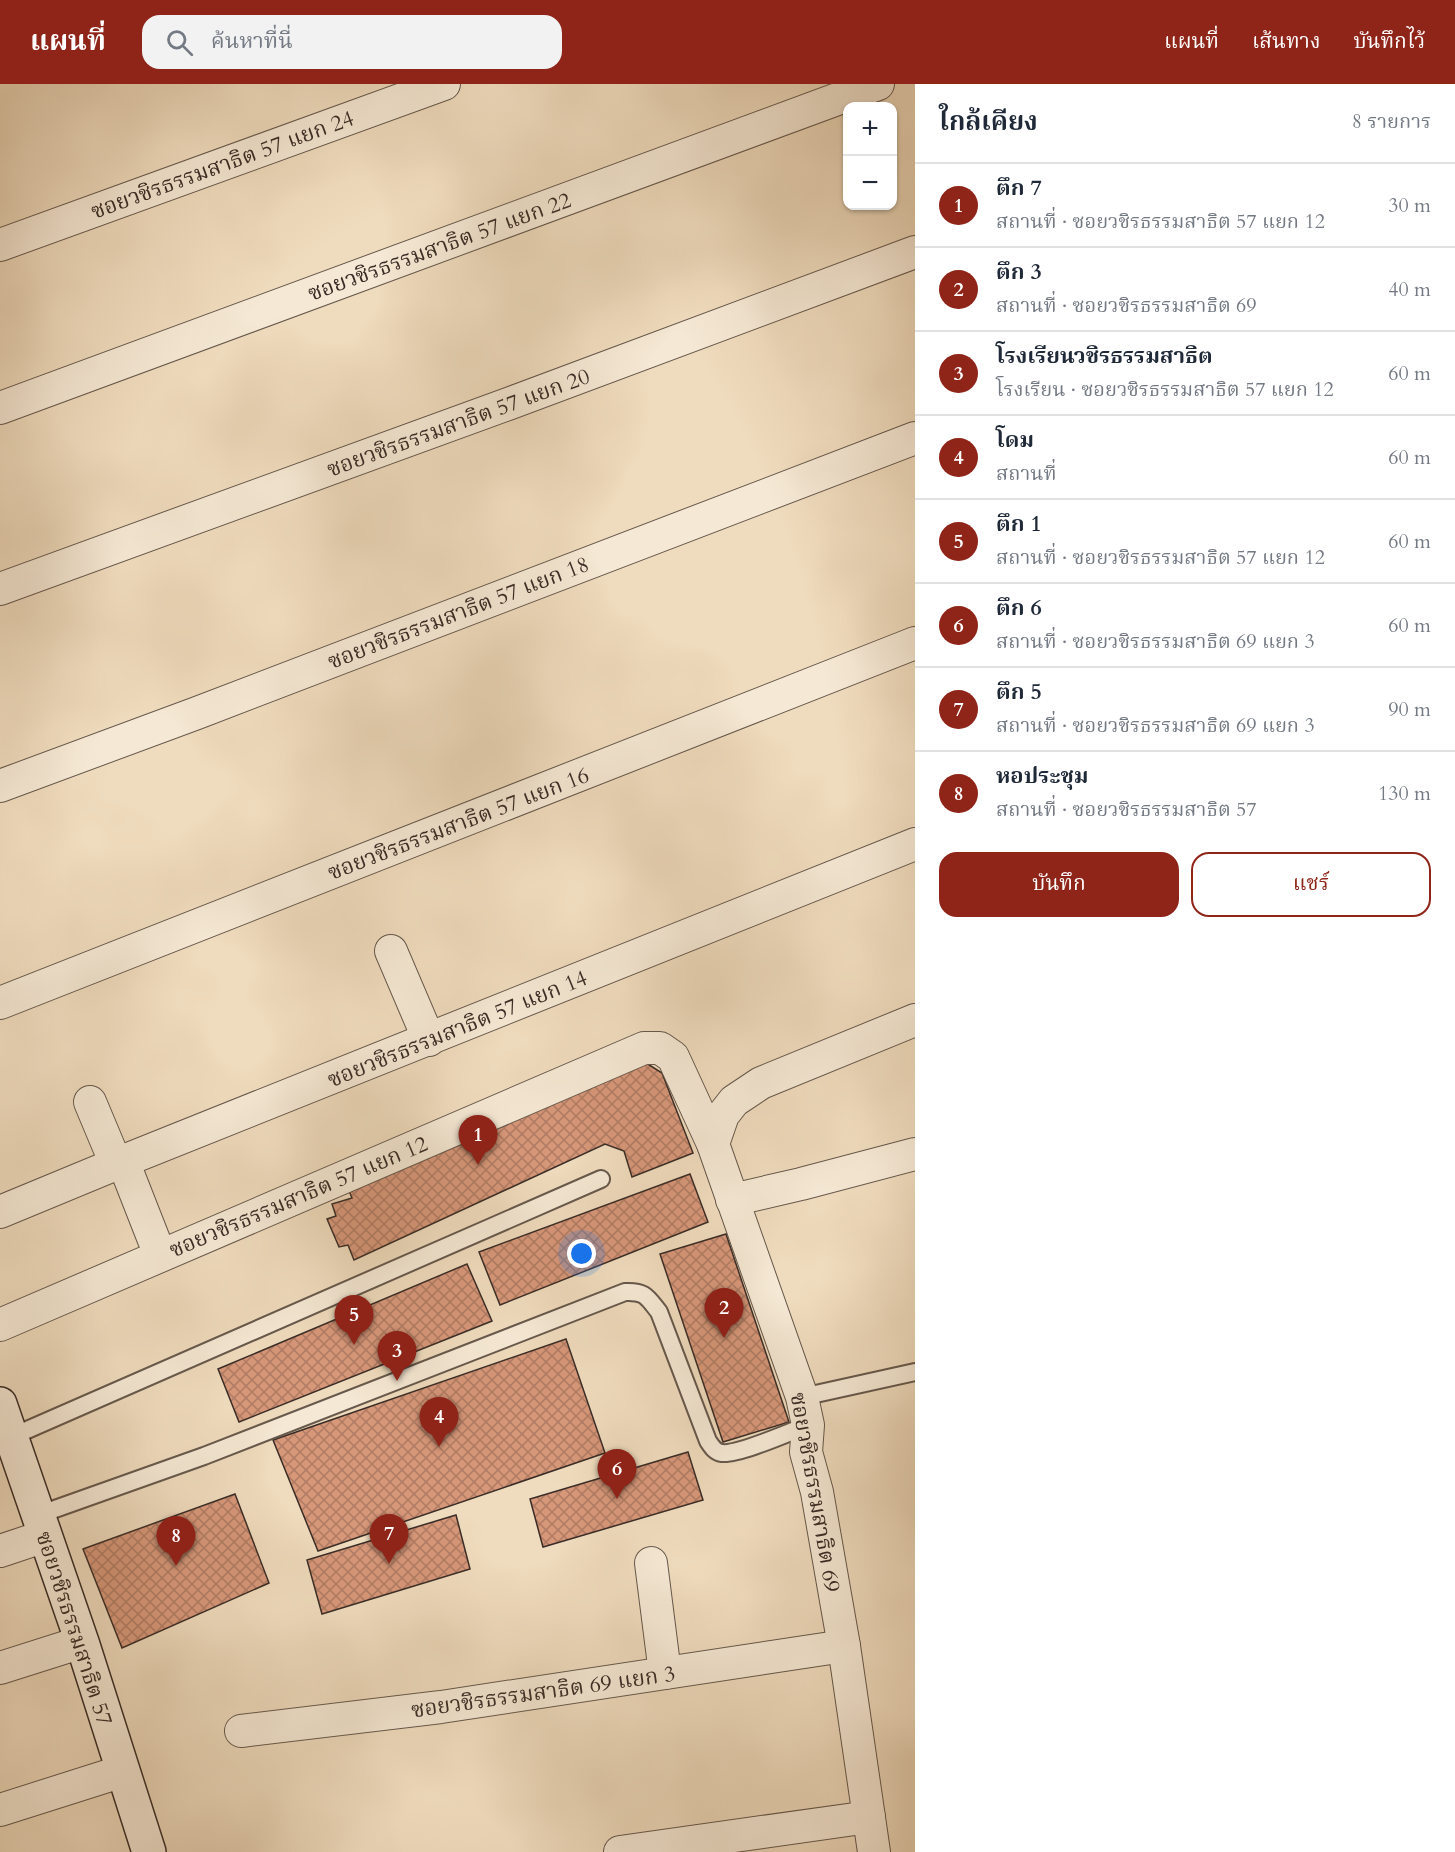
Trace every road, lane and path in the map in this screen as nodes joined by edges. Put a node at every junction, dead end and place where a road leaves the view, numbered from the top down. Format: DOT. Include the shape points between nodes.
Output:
graph roads {
  1 [pos="444,84"];
  2 [pos="878,84"];
  3 [pos="0,244"];
  4 [pos="915,252"];
  5 [pos="0,408"];
  6 [pos="915,438"];
  7 [pos="0,589"];
  8 [pos="915,643"];
  9 [pos="0,786"];
  10 [pos="915,844"];
  11 [pos="391,951"];
  12 [pos="0,1003"];
  13 [pos="915,1020"];
  14 [pos="429,1040"];
  15 [pos="90,1102"];
  16 [pos="713,1144"];
  17 [pos="915,1154"];
  18 [pos="119,1163"];
  19 [pos="601,1179"];
  20 [pos="732,1200"];
  21 [pos="0,1212"];
  22 [pos="154,1240"];
  23 [pos="0,1325"];
  24 [pos="915,1372"];
  25 [pos="0,1404"];
  26 [pos="805,1411"];
  27 [pos="6,1439"];
  28 [pos="41,1525"];
  29 [pos="0,1551"];
  30 [pos="651,1563"];
  31 [pos="82,1642"];
  32 [pos="844,1646"];
  33 [pos="0,1668"];
  34 [pos="665,1673"];
  35 [pos="241,1731"];
  36 [pos="123,1771"];
  37 [pos="0,1810"];
  38 [pos="869,1817"];
  39 [pos="149,1852"];
  40 [pos="620,1852"];
  41 [pos="874,1852"];
  1 -- 3 [label="street, ซอยวชิรธรรมสาธิต 57 แยก 24"];
  2 -- 5 [label="street, ซอยวชิรธรรมสาธิต 57 แยก 22"];
  4 -- 7 [label="street, ซอยวชิรธรรมสาธิต 57 แยก 20"];
  6 -- 9 [label="street, ซอยวชิรธรรมสาธิต 57 แยก 18"];
  8 -- 12 [label="street, ซอยวชิรธรรมสาธิต 57 แยก 16"];
  10 -- 14 [label="street, ซอยวชิรธรรมสาธิต 57 แยก 14"];
  11 -- 14 [label="street"];
  13 -- 16 [label="street" via="762,1083 734,1101 723,1115"];
  14 -- 18 [label="street, ซอยวชิรธรรมสาธิต 57 แยก 14"];
  15 -- 18 [label="street"];
  16 -- 20 [label="street, ซอยวชิรธรรมสาธิต 69"];
  16 -- 23 [label="street, ซอยวชิรธรรมสาธิต 57 แยก 12" via="673,1057 660,1048 644,1048"];
  17 -- 20 [label="street"];
  18 -- 21 [label="street, ซอยวชิรธรรมสาธิต 57 แยก 14"];
  18 -- 22 [label="street"];
  19 -- 27 [label="lane"];
  20 -- 26 [label="street, ซอยวชิรธรรมสาธิต 69"];
  24 -- 26 [label="lane"];
  25 -- 27 [label="street, ซอยวชิรธรรมสาธิต 57"];
  26 -- 28 [label="lane" via="756,1445 724,1454 715,1451 659,1312 639,1291 625,1292 204,1456"];
  26 -- 32 [label="street, ซอยวชิรธรรมสาธิต 69" via="806,1452 817,1492"];
  27 -- 28 [label="street, ซอยวชิรธรรมสาธิต 57"];
  28 -- 29 [label="street"];
  28 -- 31 [label="street, ซอยวชิรธรรมสาธิต 57"];
  30 -- 34 [label="street"];
  31 -- 33 [label="street"];
  31 -- 36 [label="street, ซอยวชิรธรรมสาธิต 57"];
  32 -- 34 [label="street, ซอยวชิรธรรมสาธิต 69 แยก 3"];
  32 -- 38 [label="street, ซอยวชิรธรรมสาธิต 69"];
  34 -- 35 [label="street, ซอยวชิรธรรมสาธิต 69 แยก 3" via="441,1707"];
  36 -- 37 [label="street"];
  36 -- 39 [label="street, ซอยวชิรธรรมสาธิต 57"];
  38 -- 40 [label="street"];
  38 -- 41 [label="street, ซอยวชิรธรรมสาธิต 69"];
}
